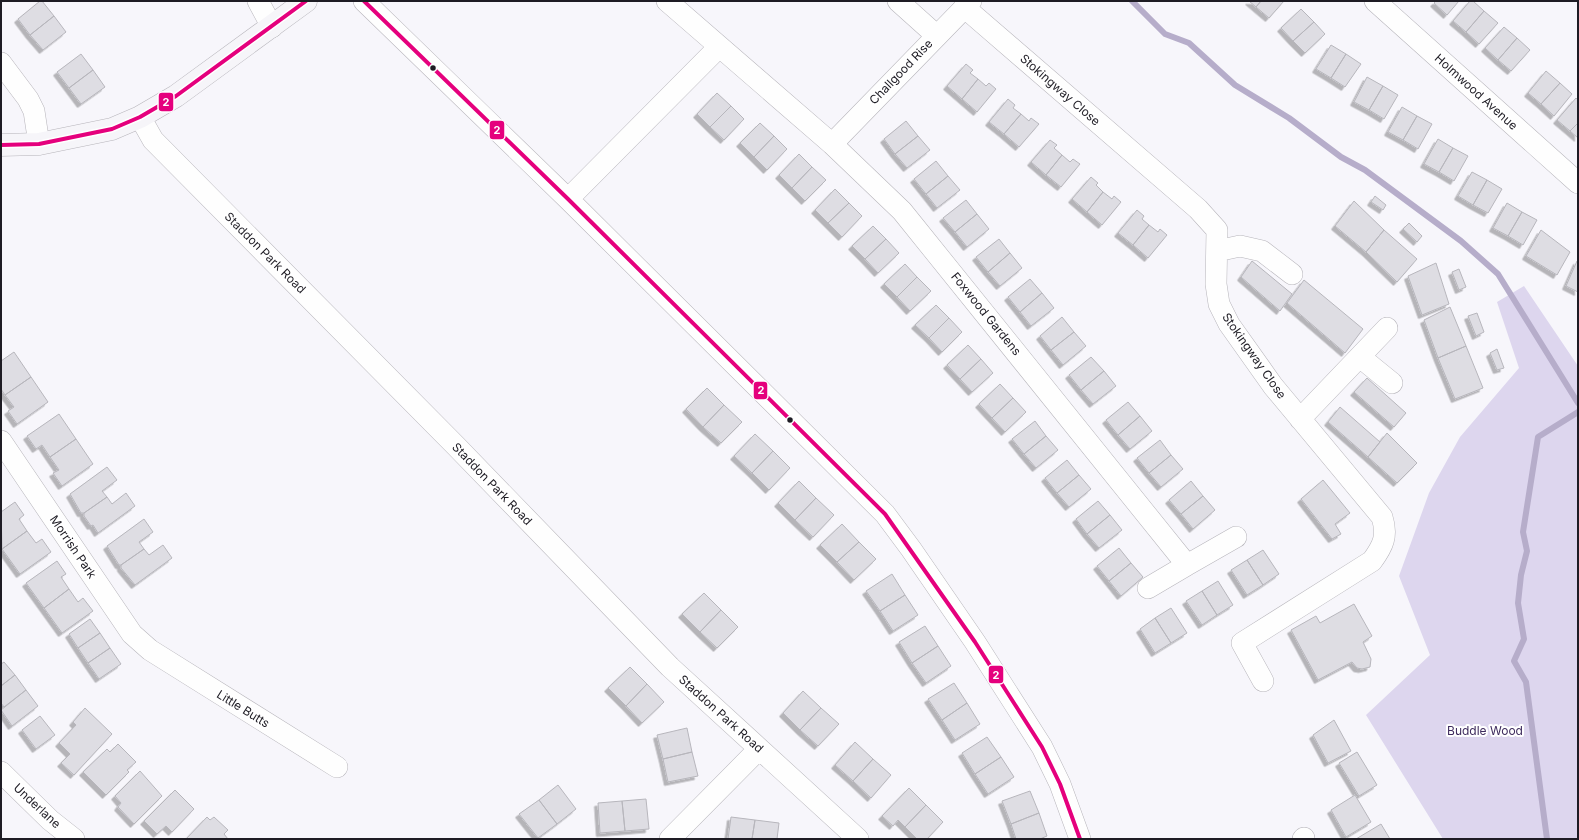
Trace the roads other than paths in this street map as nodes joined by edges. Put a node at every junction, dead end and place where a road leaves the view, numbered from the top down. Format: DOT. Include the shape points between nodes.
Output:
graph roads {
  1 [pos="258,1"];
  2 [pos="306,1"];
  3 [pos="364,1"];
  4 [pos="667,1"];
  5 [pos="898,1"];
  6 [pos="1375,1"];
  7 [pos="967,4"];
  8 [pos="272,27"];
  9 [pos="937,36"];
  10 [pos="719,47"];
  11 [pos="1,63"];
  12 [pos="140,117"];
  13 [pos="39,144"];
  14 [pos="832,144"];
  15 [pos="1,145"];
  16 [pos="1578,183"];
  17 [pos="568,200"];
  18 [pos="1217,251"];
  19 [pos="1292,274"];
  20 [pos="1387,328"];
  21 [pos="1360,358"];
  22 [pos="1392,383"];
  23 [pos="1300,419"];
  24 [pos="1,441"];
  25 [pos="1236,537"];
  26 [pos="1187,565"];
  27 [pos="1148,588"];
  28 [pos="150,650"];
  29 [pos="1263,681"];
  30 [pos="759,749"];
  31 [pos="337,767"];
  32 [pos="1,772"];
  33 [pos="74,839"];
  34 [pos="670,839"];
  35 [pos="858,839"];
  36 [pos="1080,839"];
  1 -- 8 [label="street"];
  2 -- 8 [label="street"];
  3 -- 17 [label="street"];
  4 -- 10 [label="street, Foxwood Gardens"];
  5 -- 9 [label="street"];
  6 -- 16 [label="street, Holmwood Avenue"];
  7 -- 9 [label="street, Challgood Rise"];
  7 -- 18 [label="street, Stokingway Close" via="1198,209 1217,230"];
  8 -- 12 [label="street" via="176,96"];
  9 -- 14 [label="street, Challgood Rise"];
  10 -- 14 [label="street, Foxwood Gardens"];
  10 -- 17 [label="street"];
  11 -- 13 [label="street" via="34,111"];
  12 -- 13 [label="street" via="112,129"];
  12 -- 30 [label="street, Staddon Park Road" via="153,140 456,446 664,662"];
  13 -- 15 [label="street"];
  14 -- 26 [label="street, Foxwood Gardens" via="902,211"];
  17 -- 36 [label="street" via="885,514 975,642 1042,747 1060,784"];
  18 -- 19 [label="street" via="1240,246 1262,251"];
  18 -- 23 [label="street, Stokingway Close" via="1216,284 1219,304 1251,356"];
  20 -- 21 [label="street"];
  21 -- 22 [label="street"];
  21 -- 23 [label="street"];
  23 -- 29 [label="street, Stokingway Close" via="1382,517 1386,529 1384,542 1372,561 1242,643"];
  24 -- 28 [label="street, Morrish Park" via="132,634"];
  25 -- 26 [label="street"];
  26 -- 27 [label="street"];
  28 -- 31 [label="street, Little Butts"];
  30 -- 34 [label="street"];
  30 -- 35 [label="street, Staddon Park Road"];
  32 -- 33 [label="street, Underlane" via="50,820"];
}
